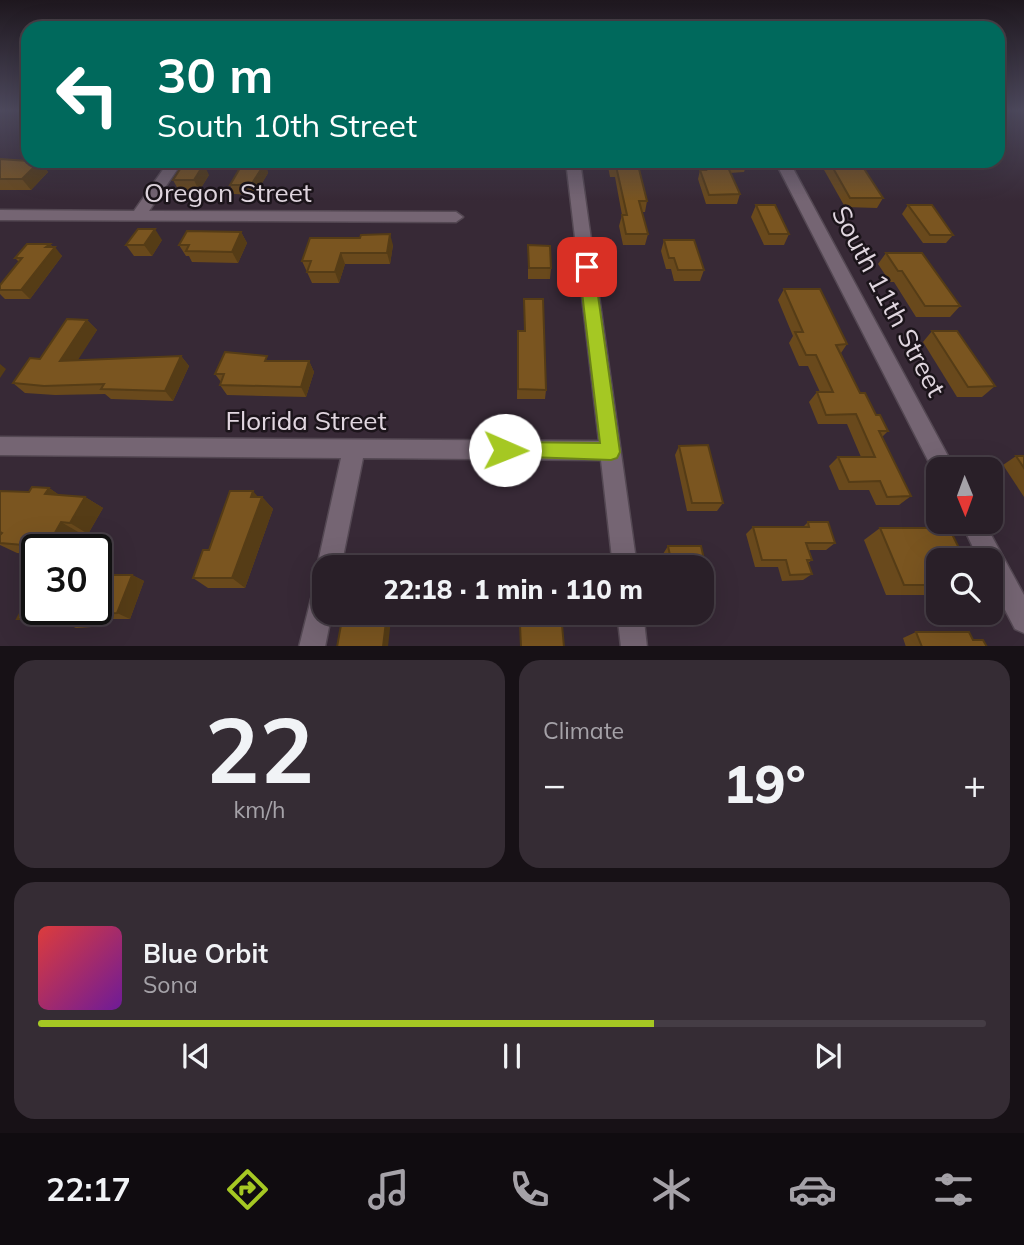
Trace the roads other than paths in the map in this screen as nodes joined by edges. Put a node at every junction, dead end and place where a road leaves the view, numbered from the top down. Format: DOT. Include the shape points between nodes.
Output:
graph roads {
  1 [pos="171,168"];
  2 [pos="574,168"];
  3 [pos="786,168"];
  4 [pos="0,215"];
  5 [pos="138,216"];
  6 [pos="456,217"];
  7 [pos="0,446"];
  8 [pos="354,449"];
  9 [pos="611,452"];
  10 [pos="938,457"];
  11 [pos="978,534"];
  12 [pos="332,555"];
  13 [pos="624,555"];
  14 [pos="1024,620"];
  15 [pos="317,625"];
  16 [pos="632,625"];
  17 [pos="312,646"];
  18 [pos="634,646"];
  1 -- 5 [label="street"];
  2 -- 9 [label="street"];
  3 -- 10 [label="street, South 11th Street"];
  4 -- 5 [label="street, Oregon Street"];
  5 -- 6 [label="street, Oregon Street"];
  7 -- 8 [label="street, Florida Street"];
  8 -- 9 [label="street, Florida Street"];
  8 -- 12 [label="street"];
  9 -- 13 [label="street"];
  11 -- 14 [label="street"];
  15 -- 17 [label="street"];
  16 -- 18 [label="street"];
}
